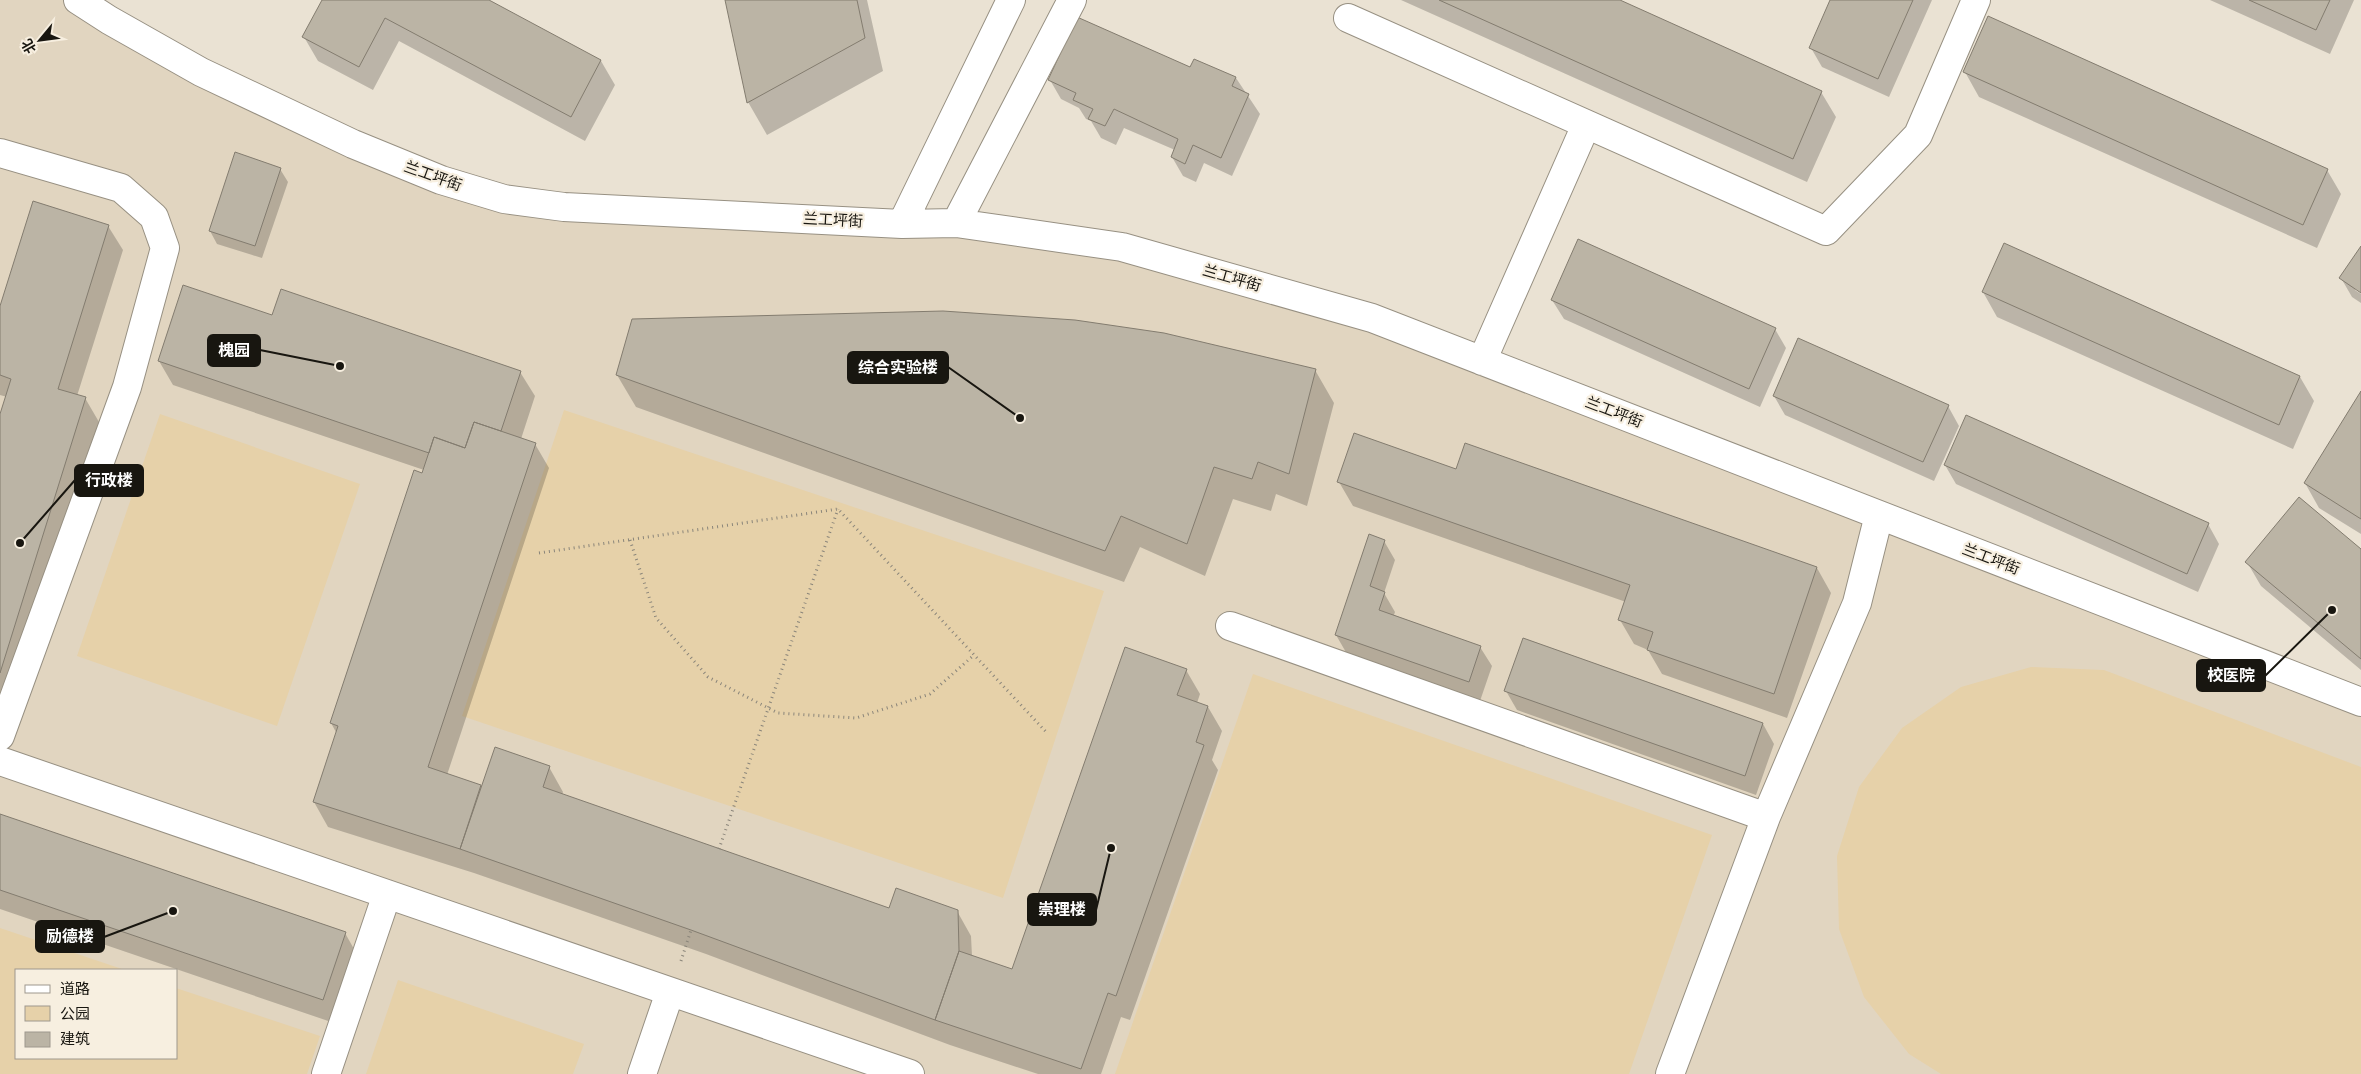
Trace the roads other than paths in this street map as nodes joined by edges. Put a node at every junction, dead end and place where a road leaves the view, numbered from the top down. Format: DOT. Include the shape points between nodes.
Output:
graph roads {
  1 [pos="78,0"];
  2 [pos="1011,0"];
  3 [pos="1072,0"];
  4 [pos="1976,0"];
  5 [pos="1348,18"];
  6 [pos="1586,125"];
  7 [pos="0,153"];
  8 [pos="956,223"];
  9 [pos="902,224"];
  10 [pos="1482,360"];
  11 [pos="1879,515"];
  12 [pos="1230,626"];
  13 [pos="2361,702"];
  14 [pos="0,736"];
  15 [pos="0,762"];
  16 [pos="1766,817"];
  17 [pos="387,894"];
  18 [pos="670,992"];
  19 [pos="326,1074"];
  20 [pos="642,1074"];
  21 [pos="910,1074"];
  22 [pos="1670,1074"];
  1 -- 9 [label="street, 兰工坪街" via="202,72 353,144 441,180 504,199 564,207"];
  2 -- 9 [label="street"];
  3 -- 8 [label="street"];
  4 -- 6 [label="street" via="1918,135 1826,231"];
  5 -- 6 [label="street"];
  6 -- 10 [label="street"];
  7 -- 14 [label="street" via="121,188 154,217 165,248 127,387"];
  8 -- 9 [label="street, 兰工坪街"];
  8 -- 10 [label="street, 兰工坪街" via="1122,247 1372,318"];
  10 -- 11 [label="street, 兰工坪街"];
  11 -- 13 [label="street, 兰工坪街"];
  11 -- 16 [label="street" via="1857,603"];
  12 -- 16 [label="street"];
  15 -- 17 [label="street"];
  16 -- 22 [label="street"];
  17 -- 18 [label="street"];
  17 -- 19 [label="street"];
  18 -- 20 [label="street"];
  18 -- 21 [label="street"];
}
